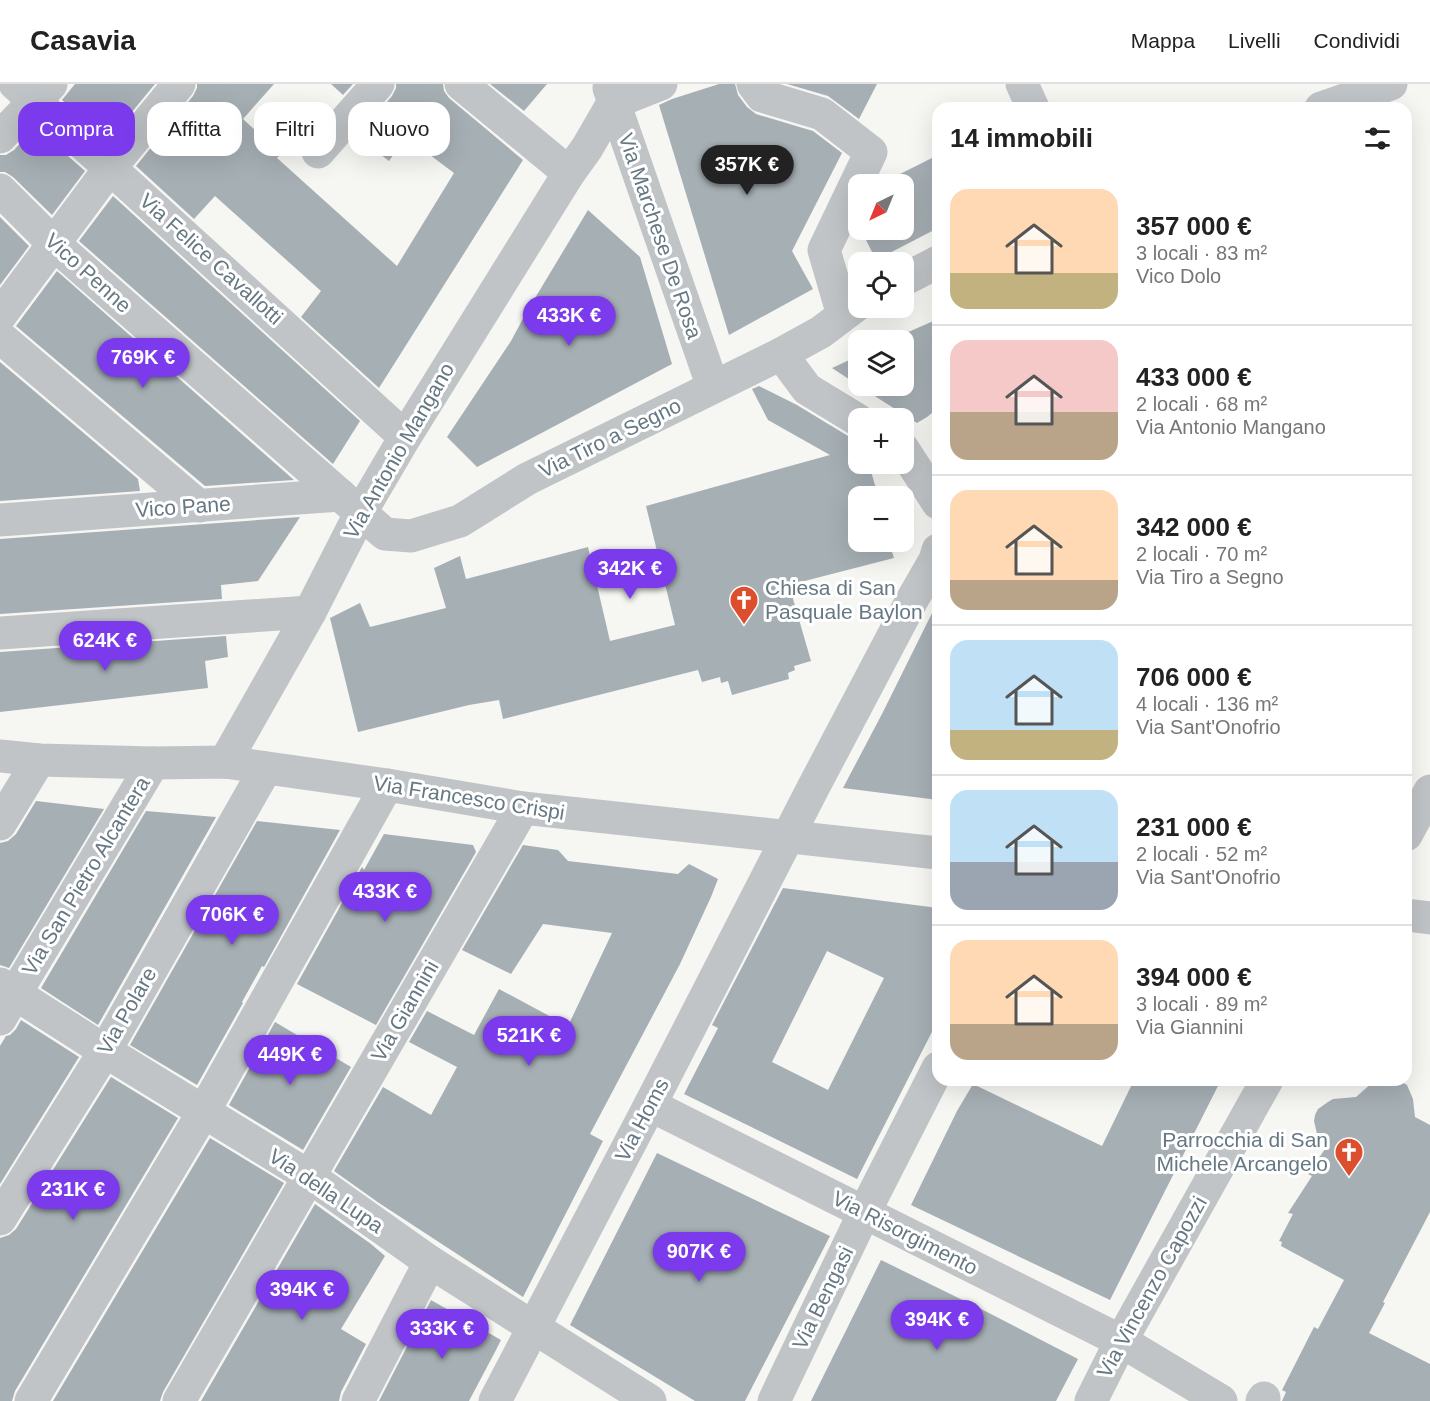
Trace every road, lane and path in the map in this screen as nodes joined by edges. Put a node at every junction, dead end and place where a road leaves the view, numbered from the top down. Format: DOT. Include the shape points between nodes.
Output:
graph roads {
  1 [pos="179,84"];
  2 [pos="378,84"];
  3 [pos="461,84"];
  4 [pos="661,84"];
  5 [pos="753,84"];
  6 [pos="1022,84"];
  7 [pos="1391,84"];
  8 [pos="34,90"];
  9 [pos="610,93"];
  10 [pos="1030,102"];
  11 [pos="1338,102"];
  12 [pos="336,132"];
  13 [pos="0,137"];
  14 [pos="578,161"];
  15 [pos="111,168"];
  16 [pos="0,190"];
  17 [pos="54,244"];
  18 [pos="932,265"];
  19 [pos="914,274"];
  20 [pos="848,305"];
  21 [pos="848,312"];
  22 [pos="0,316"];
  23 [pos="0,337"];
  24 [pos="781,354"];
  25 [pos="713,387"];
  26 [pos="848,414"];
  27 [pos="405,437"];
  28 [pos="914,466"];
  29 [pos="932,494"];
  30 [pos="350,504"];
  31 [pos="200,506"];
  32 [pos="0,520"];
  33 [pos="932,565"];
  34 [pos="310,612"];
  35 [pos="0,633"];
  36 [pos="0,756"];
  37 [pos="39,760"];
  38 [pos="225,762"];
  39 [pos="153,763"];
  40 [pos="266,768"];
  41 [pos="387,785"];
  42 [pos="1430,791"];
  43 [pos="523,808"];
  44 [pos="0,824"];
  45 [pos="1412,824"];
  46 [pos="787,837"];
  47 [pos="932,852"];
  48 [pos="1412,916"];
  49 [pos="1430,918"];
  50 [pos="5,999"];
  51 [pos="105,1051"];
  52 [pos="932,1080"];
  53 [pos="1265,1086"];
  54 [pos="650,1105"];
  55 [pos="204,1111"];
  56 [pos="310,1177"];
  57 [pos="864,1213"];
  58 [pos="0,1219"];
  59 [pos="430,1262"];
  60 [pos="533,1327"];
  61 [pos="1121,1341"];
  62 [pos="640,1398"];
  63 [pos="31,1401"];
  64 [pos="179,1401"];
  65 [pos="358,1401"];
  66 [pos="495,1401"];
  67 [pos="774,1401"];
  68 [pos="1091,1401"];
  69 [pos="1221,1401"];
  1 -- 15 [label="street"];
  2 -- 12 [label="street"];
  3 -- 14 [label="street"];
  4 -- 9 [label="street"];
  5 -- 20 [label="street" via="762,96 822,114 870,152 824,250"];
  6 -- 10 [label="street"];
  7 -- 11 [label="street"];
  8 -- 13 [label="street"];
  8 -- 15 [label="street, Via Felice Cavallotti"];
  9 -- 14 [label="street, Via Antonio Mangano"];
  9 -- 25 [label="street, Via Marchese De Rosa"];
  14 -- 27 [label="street, Via Antonio Mangano"];
  15 -- 17 [label="street"];
  15 -- 27 [label="street, Via Felice Cavallotti"];
  16 -- 17 [label="street, Vico Penne"];
  17 -- 22 [label="street"];
  17 -- 30 [label="street, Vico Penne"];
  18 -- 19 [label="street"];
  21 -- 24 [label="street, Via Tiro a Segno"];
  23 -- 31 [label="street"];
  24 -- 25 [label="street, Via Tiro a Segno"];
  24 -- 26 [label="street" via="807,389"];
  25 -- 30 [label="street, Via Tiro a Segno" via="527,479 460,520 411,536 385,534"];
  27 -- 30 [label="street, Via Antonio Mangano"];
  28 -- 29 [label="street"];
  30 -- 31 [label="street, Vico Pane"];
  30 -- 34 [label="street, Via Antonio Mangano"];
  31 -- 32 [label="street, Vico Pane"];
  33 -- 46 [label="street, Via Homs"];
  34 -- 35 [label="street"];
  34 -- 38 [label="street, Via Antonio Mangano"];
  36 -- 37 [label="street, Via Francesco Crispi"];
  37 -- 39 [label="street, Via Francesco Crispi"];
  37 -- 44 [label="street"];
  38 -- 39 [label="street, Via Francesco Crispi"];
  38 -- 40 [label="street, Via Francesco Crispi"];
  39 -- 50 [label="street, Via San Pietro Alcantera"];
  40 -- 41 [label="street, Via Francesco Crispi"];
  40 -- 51 [label="street, Via Polare"];
  41 -- 43 [label="street, Via Francesco Crispi"];
  41 -- 55 [label="street"];
  42 -- 45 [label="street"];
  43 -- 46 [label="street, Via Francesco Crispi"];
  43 -- 56 [label="street, Via Giannini"];
  46 -- 47 [label="street, Via Francesco Crispi"];
  46 -- 54 [label="street, Via Homs"];
  48 -- 49 [label="street"];
  50 -- 51 [label="street, Via della Lupa"];
  51 -- 55 [label="street, Via della Lupa"];
  51 -- 58 [label="street, Via Polare"];
  52 -- 57 [label="street, Via Bengasi"];
  53 -- 61 [label="street, Via Vincenzo Capozzi"];
  54 -- 57 [label="street, Via Risorgimento"];
  54 -- 60 [label="street, Via Homs"];
  55 -- 56 [label="street, Via della Lupa"];
  55 -- 63 [label="street"];
  56 -- 59 [label="street, Via della Lupa"];
  56 -- 64 [label="street, Via Giannini"];
  57 -- 61 [label="street, Via Risorgimento"];
  57 -- 67 [label="street, Via Bengasi"];
  59 -- 60 [label="street, Via della Lupa"];
  59 -- 65 [label="street"];
  60 -- 62 [label="street, Via della Lupa"];
  60 -- 66 [label="street, Via Homs"];
  61 -- 68 [label="street, Via Vincenzo Capozzi"];
  61 -- 69 [label="street, Via Risorgimento"];
}
